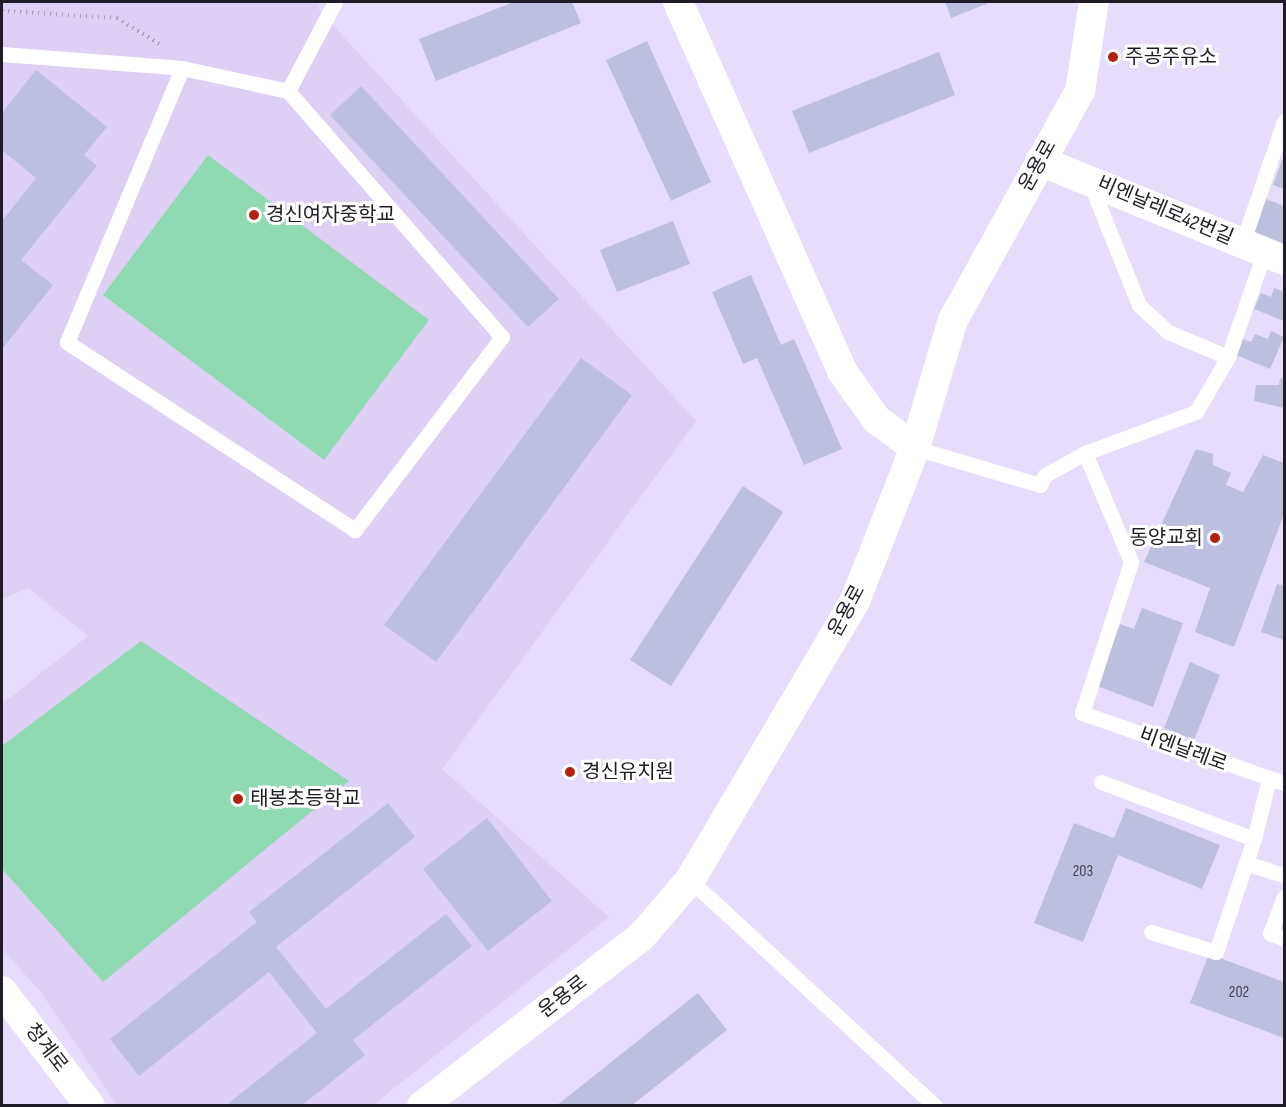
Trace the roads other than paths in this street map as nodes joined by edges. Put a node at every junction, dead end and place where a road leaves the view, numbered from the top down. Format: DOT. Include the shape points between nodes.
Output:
graph roads {
  1 [pos="335,2"];
  2 [pos="678,2"];
  3 [pos="1094,2"];
  4 [pos="2,54"];
  5 [pos="188,69"];
  6 [pos="288,91"];
  7 [pos="1284,121"];
  8 [pos="1040,160"];
  9 [pos="1089,179"];
  10 [pos="1263,252"];
  11 [pos="1228,357"];
  12 [pos="915,448"];
  13 [pos="1085,453"];
  14 [pos="1277,781"];
  15 [pos="1101,782"];
  16 [pos="1254,839"];
  17 [pos="1246,863"];
  18 [pos="1284,875"];
  19 [pos="690,880"];
  20 [pos="1284,897"];
  21 [pos="1151,932"];
  22 [pos="1284,939"];
  23 [pos="2,991"];
  24 [pos="90,1106"];
  25 [pos="422,1106"];
  26 [pos="935,1106"];
  1 -- 6 [label="lane"];
  2 -- 12 [label="street" via="842,371 876,419"];
  3 -- 8 [label="street, 운용로" via="1080,91"];
  4 -- 5 [label="lane"];
  5 -- 6 [label="lane"];
  5 -- 6 [label="lane" via="67,342 355,530 502,337"];
  7 -- 10 [label="lane, 비엔날레로42번길"];
  8 -- 9 [label="street, 비엔날레로42번길"];
  8 -- 12 [label="street, 운용로" via="954,320"];
  9 -- 10 [label="street, 비엔날레로42번길"];
  9 -- 11 [label="lane, 비엔날레로42번길" via="1134,298 1168,332"];
  10 -- 11 [label="lane, 비엔날레로42번길"];
  11 -- 13 [label="lane, 비엔날레로42번길" via="1196,412"];
  12 -- 13 [label="lane, 비엔날레로42번길" via="1040,485 1045,475"];
  12 -- 19 [label="street, 운용로" via="855,601"];
  13 -- 14 [label="lane, 비엔날레로" via="1131,562 1082,713"];
  14 -- 16 [label="lane"];
  15 -- 16 [label="lane"];
  16 -- 17 [label="lane"];
  17 -- 18 [label="lane"];
  17 -- 21 [label="lane" via="1216,952"];
  19 -- 25 [label="street, 운용로" via="641,937"];
  19 -- 26 [label="lane"];
  20 -- 22 [label="lane" via="1270,933"];
  23 -- 24 [label="street, 청계로"];
}
